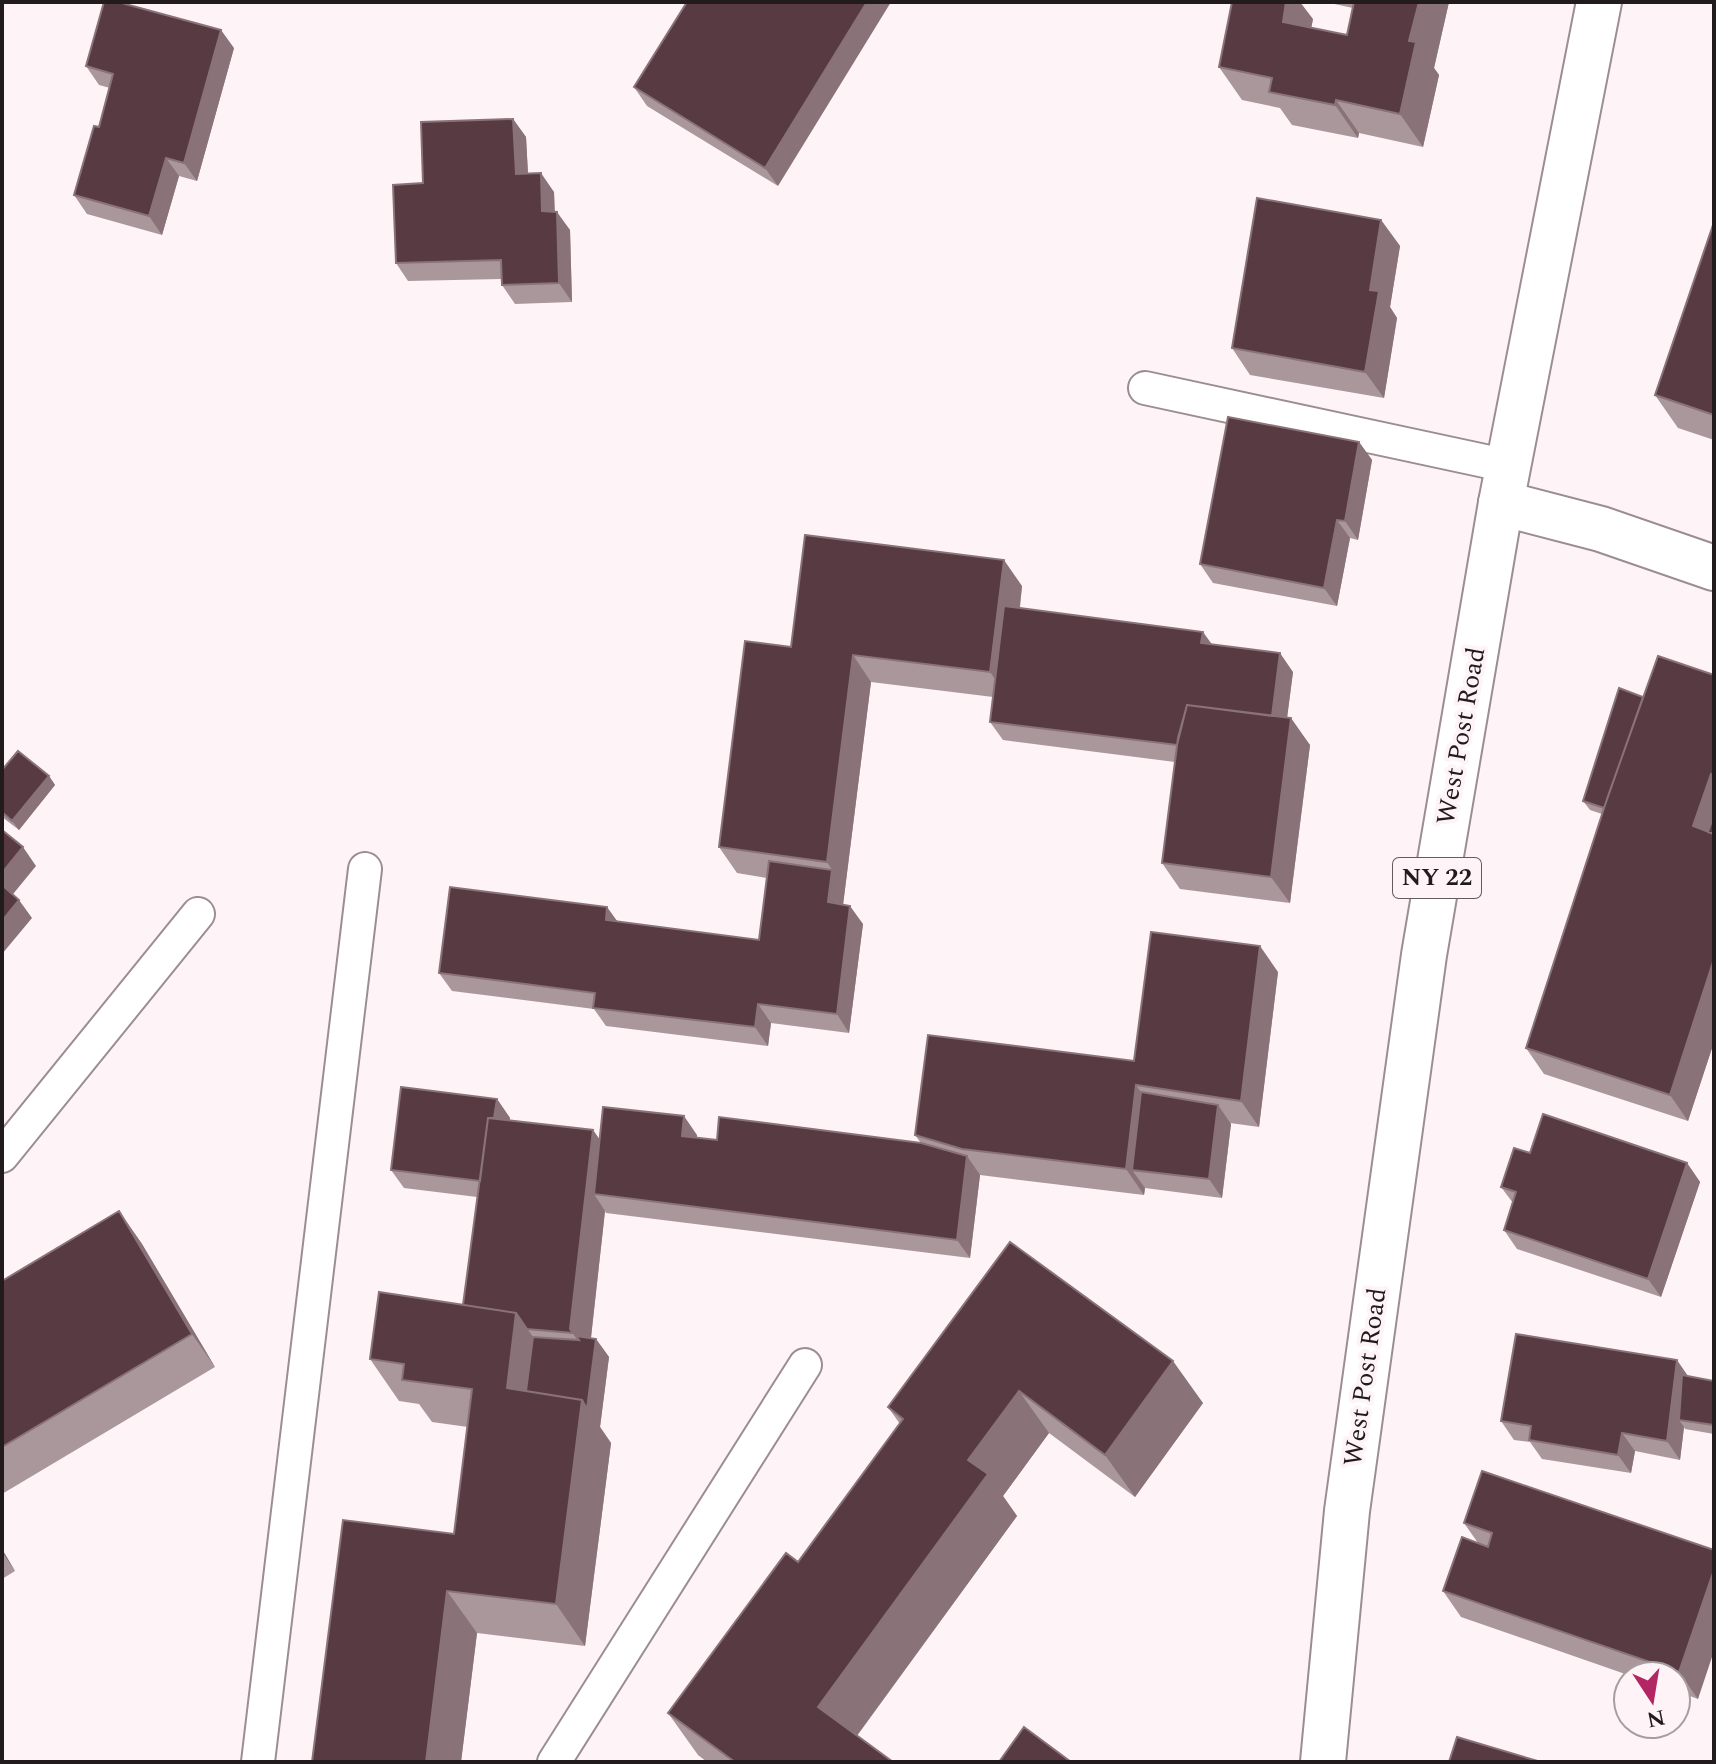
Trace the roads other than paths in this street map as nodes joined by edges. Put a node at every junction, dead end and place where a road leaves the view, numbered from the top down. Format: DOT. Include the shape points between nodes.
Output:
graph roads {
  1 [pos="1599,2"];
  2 [pos="1145,388"];
  3 [pos="1504,485"];
  4 [pos="1714,568"];
  5 [pos="365,869"];
  6 [pos="198,914"];
  7 [pos="2,1156"];
  8 [pos="805,1365"];
  9 [pos="258,1762"];
  10 [pos="554,1762"];
  11 [pos="1323,1762"];
  1 -- 3 [label="main road, West Post Road / NY 22"];
  2 -- 3 [label="lane"];
  3 -- 4 [label="main road" via="1601,529"];
  3 -- 11 [label="main road, West Post Road / NY 22" via="1420,985 1347,1511"];
  5 -- 9 [label="lane"];
  6 -- 7 [label="lane"];
  8 -- 10 [label="lane"];
}
